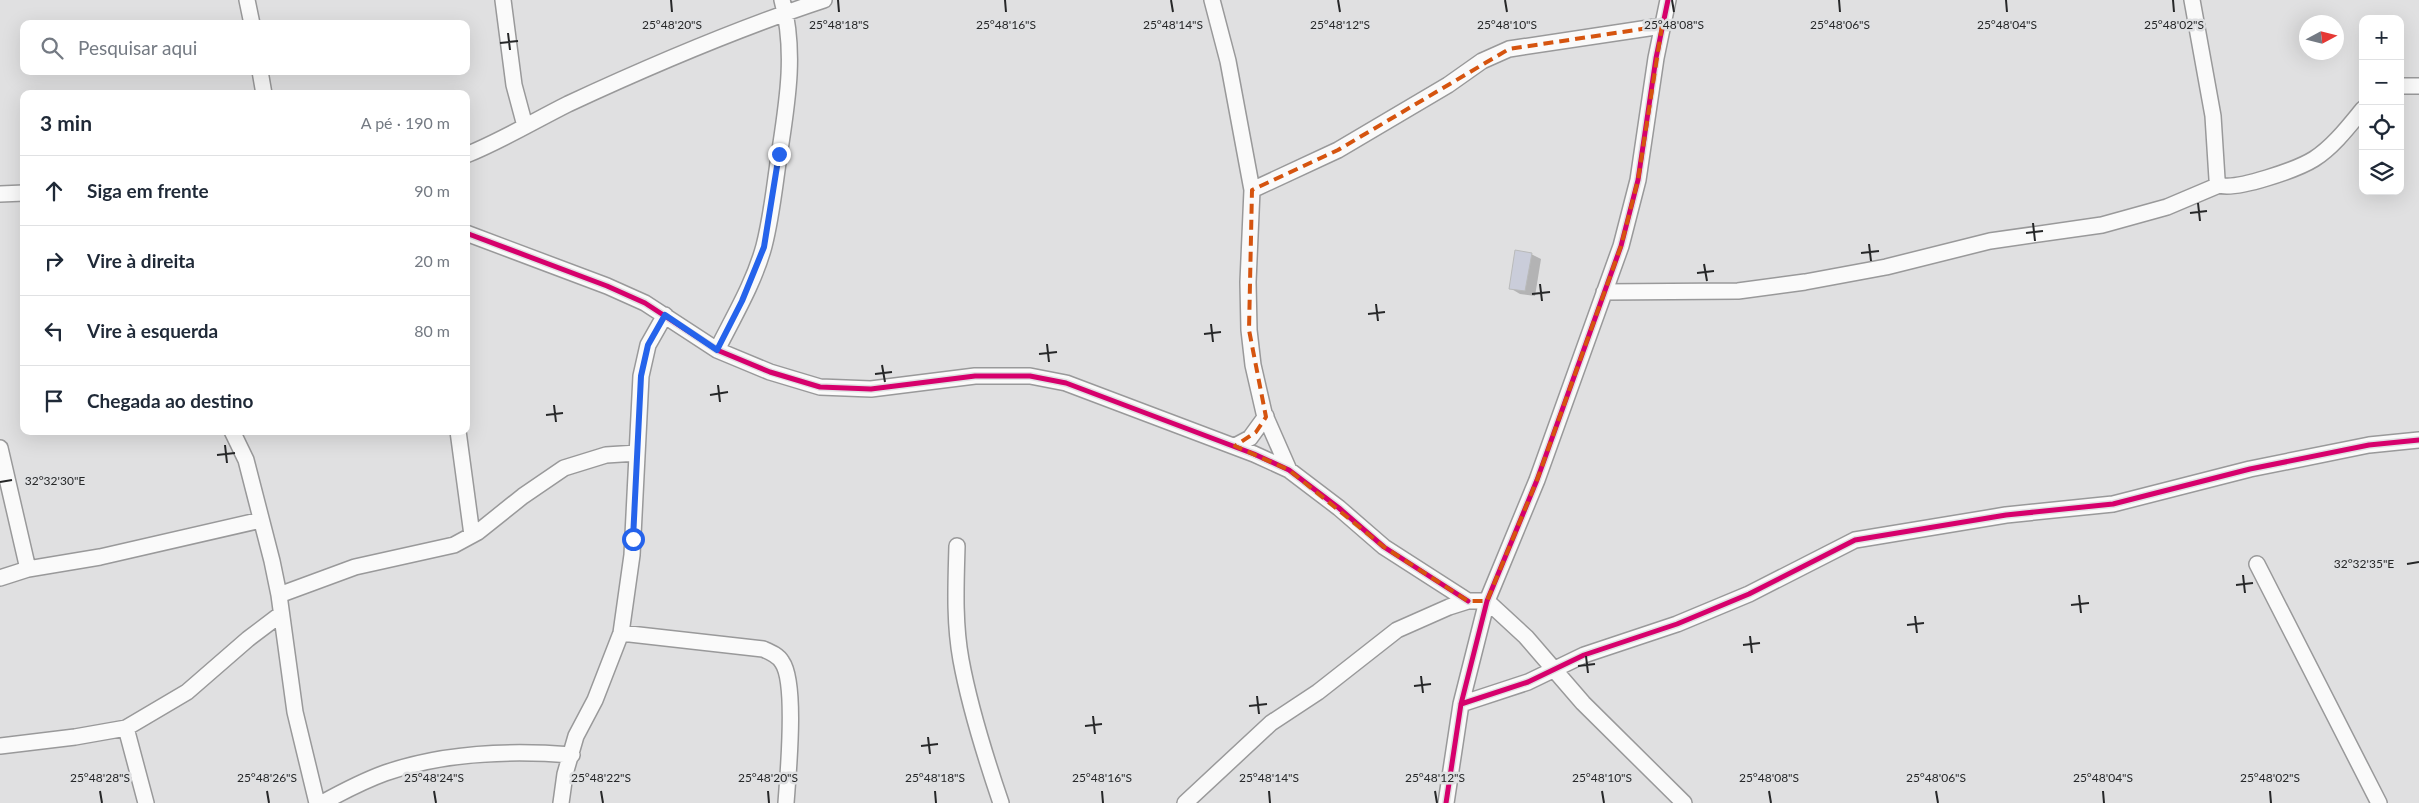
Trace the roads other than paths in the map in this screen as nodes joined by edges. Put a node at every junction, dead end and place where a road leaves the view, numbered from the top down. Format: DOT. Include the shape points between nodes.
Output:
graph roads {
  1 [pos="247,0"];
  2 [pos="502,0"];
  3 [pos="824,0"];
  4 [pos="1212,0"];
  5 [pos="1668,0"];
  6 [pos="2192,0"];
  7 [pos="784,6"];
  8 [pos="251,20"];
  9 [pos="1662,26"];
  10 [pos="261,75"];
  11 [pos="2404,86"];
  12 [pos="2419,86"];
  13 [pos="263,90"];
  14 [pos="2359,114"];
  15 [pos="525,126"];
  16 [pos="470,153"];
  17 [pos="2219,185"];
  18 [pos="1252,190"];
  19 [pos="20,193"];
  20 [pos="0,194"];
  21 [pos="470,235"];
  22 [pos="1604,292"];
  23 [pos="665,315"];
  24 [pos="717,350"];
  25 [pos="1266,416"];
  26 [pos="234,435"];
  27 [pos="459,435"];
  28 [pos="2419,440"];
  29 [pos="1235,446"];
  30 [pos="0,448"];
  31 [pos="637,453"];
  32 [pos="1289,470"];
  33 [pos="261,520"];
  34 [pos="472,535"];
  35 [pos="957,546"];
  36 [pos="2257,564"];
  37 [pos="28,569"];
  38 [pos="0,578"];
  39 [pos="279,596"];
  40 [pos="1487,600"];
  41 [pos="1468,602"];
  42 [pos="281,614"];
  43 [pos="621,633"];
  44 [pos="1552,669"];
  45 [pos="1461,704"];
  46 [pos="126,728"];
  47 [pos="0,746"];
  48 [pos="572,755"];
  49 [pos="146,803"];
  50 [pos="318,803"];
  51 [pos="322,803"];
  52 [pos="561,803"];
  53 [pos="786,803"];
  54 [pos="1001,803"];
  55 [pos="1185,803"];
  56 [pos="1446,803"];
  57 [pos="1684,803"];
  58 [pos="2379,803"];
  1 -- 8 [label="street"];
  2 -- 15 [label="street" via="514,86"];
  3 -- 7 [label="street"];
  4 -- 18 [label="street" via="1228,61"];
  5 -- 9 [label="street"];
  6 -- 17 [label="street" via="2213,116"];
  7 -- 15 [label="street"];
  7 -- 24 [label="street" via="791,66 771,214 754,274"];
  9 -- 18 [label="street" via="1509,49 1482,61 1338,150"];
  9 -- 22 [label="street" via="1638,180 1621,246"];
  10 -- 13 [label="street"];
  11 -- 12 [label="street"];
  14 -- 17 [label="street" via="2314,159 2253,183"];
  15 -- 16 [label="street"];
  17 -- 22 [label="street" via="2167,206 2102,226 1990,241 1886,267 1805,282 1738,291"];
  18 -- 25 [label="street" via="1249,330 1253,365"];
  19 -- 20 [label="street"];
  21 -- 23 [label="street" via="599,283"];
  22 -- 40 [label="street" via="1537,480"];
  23 -- 24 [label="street"];
  23 -- 31 [label="street" via="648,345 641,376"];
  24 -- 29 [label="street" via="770,372 820,387 871,389 975,376 1030,376 1066,383"];
  25 -- 29 [label="street" via="1250,438"];
  25 -- 32 [label="street"];
  26 -- 33 [label="street" via="246,460"];
  27 -- 34 [label="street"];
  28 -- 44 [label="street" via="2369,445 2250,469 2113,504 2006,515 1855,540 1749,594"];
  29 -- 32 [label="street"];
  30 -- 37 [label="street"];
  31 -- 34 [label="street" via="606,455 564,468"];
  31 -- 43 [label="street" via="632,555"];
  32 -- 41 [label="street" via="1384,547"];
  33 -- 37 [label="street" via="100,557"];
  33 -- 39 [label="street"];
  34 -- 39 [label="street" via="454,545 355,567"];
  35 -- 54 [label="street" via="956,602 961,658 976,729"];
  36 -- 58 [label="street"];
  37 -- 38 [label="street"];
  39 -- 42 [label="street"];
  40 -- 41 [label="street"];
  40 -- 44 [label="street" via="1526,637"];
  40 -- 45 [label="street"];
  41 -- 55 [label="street" via="1398,630 1318,692 1271,723"];
  42 -- 46 [label="street" via="187,692"];
  42 -- 50 [label="street" via="295,712"];
  43 -- 48 [label="street" via="595,700 576,736"];
  43 -- 53 [label="street" via="763,650 783,662 789,682"];
  44 -- 45 [label="street" via="1528,682"];
  44 -- 57 [label="street"];
  45 -- 56 [label="street"];
  46 -- 47 [label="street"];
  46 -- 49 [label="street"];
  48 -- 51 [label="street" via="503,752 417,764 363,782"];
  48 -- 52 [label="street" via="565,774"];
}
